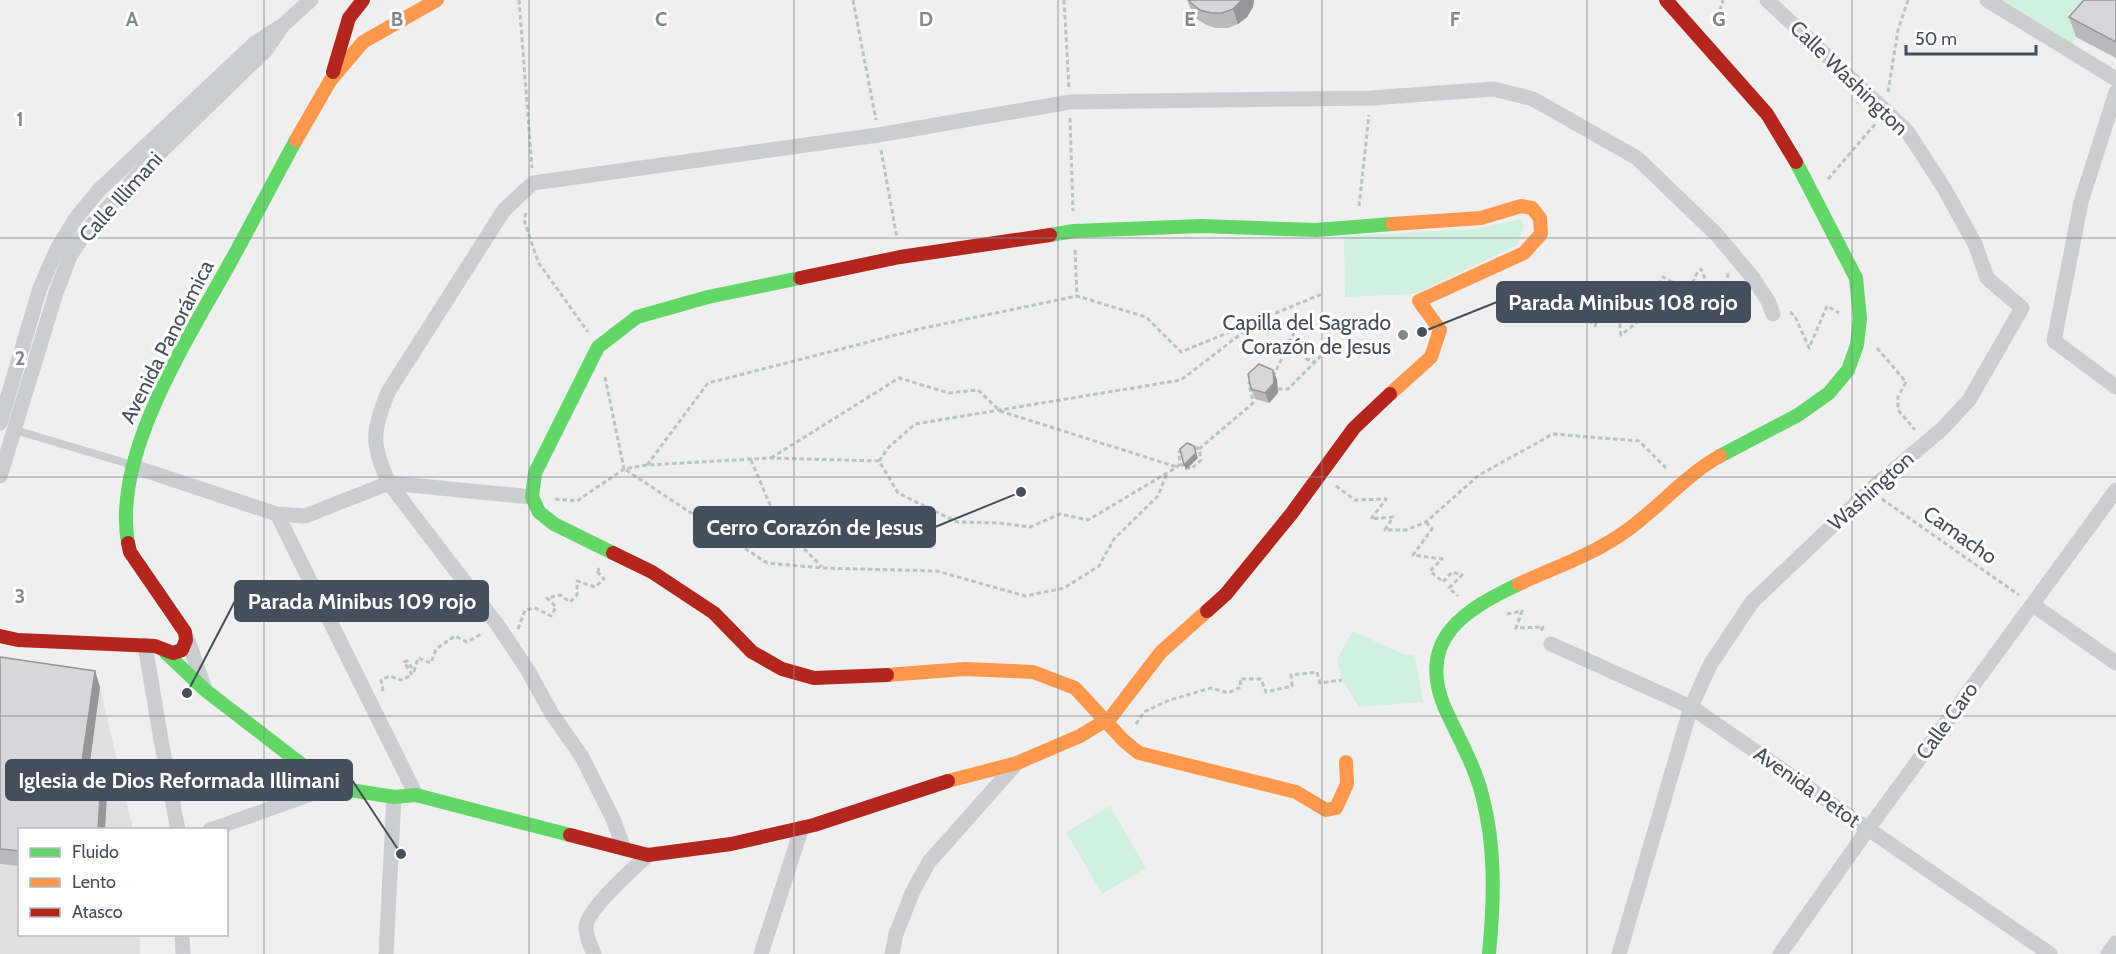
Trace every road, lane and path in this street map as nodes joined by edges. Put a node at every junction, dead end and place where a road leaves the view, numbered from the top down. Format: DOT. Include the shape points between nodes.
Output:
graph roads {
  1 [pos="311,0"];
  2 [pos="363,0"];
  3 [pos="437,0"];
  4 [pos="1064,0"];
  5 [pos="1666,0"];
  6 [pos="1767,0"];
  7 [pos="1987,0"];
  8 [pos="344,36"];
  9 [pos="363,42"];
  10 [pos="2116,79"];
  11 [pos="330,81"];
  12 [pos="2116,92"];
  13 [pos="1371,98"];
  14 [pos="1070,102"];
  15 [pos="1357,227"];
  16 [pos="1074,231"];
  17 [pos="1740,262"];
  18 [pos="1322,294"];
  19 [pos="1077,297"];
  20 [pos="2022,308"];
  21 [pos="1541,310"];
  22 [pos="1772,312"];
  23 [pos="1259,320"];
  24 [pos="1276,326"];
  25 [pos="1859,327"];
  26 [pos="598,347"];
  27 [pos="1314,362"];
  28 [pos="1264,370"];
  29 [pos="1257,376"];
  30 [pos="2116,387"];
  31 [pos="1278,389"];
  32 [pos="1000,411"];
  33 [pos="5,427"];
  34 [pos="1926,443"];
  35 [pos="1199,449"];
  36 [pos="770,458"];
  37 [pos="751,460"];
  38 [pos="879,461"];
  39 [pos="647,465"];
  40 [pos="132,466"];
  41 [pos="1178,466"];
  42 [pos="624,469"];
  43 [pos="1167,473"];
  44 [pos="1320,474"];
  45 [pos="0,476"];
  46 [pos="389,483"];
  47 [pos="1682,483"];
  48 [pos="1870,490"];
  49 [pos="2116,490"];
  50 [pos="532,497"];
  51 [pos="277,514"];
  52 [pos="1426,522"];
  53 [pos="605,567"];
  54 [pos="823,568"];
  55 [pos="1460,597"];
  56 [pos="2033,605"];
  57 [pos="1507,609"];
  58 [pos="499,627"];
  59 [pos="185,632"];
  60 [pos="0,636"];
  61 [pos="1551,644"];
  62 [pos="145,645"];
  63 [pos="166,653"];
  64 [pos="2116,663"];
  65 [pos="1342,680"];
  66 [pos="365,689"];
  67 [pos="205,690"];
  68 [pos="1691,707"];
  69 [pos="1105,720"];
  70 [pos="1124,741"];
  71 [pos="1346,762"];
  72 [pos="1017,763"];
  73 [pos="331,787"];
  74 [pos="416,795"];
  75 [pos="394,796"];
  76 [pos="802,827"];
  77 [pos="178,828"];
  78 [pos="216,828"];
  79 [pos="1868,829"];
  80 [pos="624,849"];
  81 [pos="648,855"];
  82 [pos="182,936"];
  83 [pos="2116,943"];
  84 [pos="183,954"];
  85 [pos="386,954"];
  86 [pos="594,954"];
  87 [pos="761,954"];
  88 [pos="892,954"];
  89 [pos="1489,954"];
  90 [pos="1619,954"];
  91 [pos="1780,954"];
  92 [pos="2050,954"];
  93 [pos="2108,954"];
  1 -- 33 [label="street, Calle Illimani" via="88,229 70,256"];
  2 -- 8 [label="street" via="349,18"];
  3 -- 9 [label="street, Avenida Panorámica"];
  4 -- 14 [label="path"];
  5 -- 25 [label="street" via="1772,122 1815,195 1855,277"];
  6 -- 20 [label="street, Calle Washington" via="1907,131 1975,244 1987,278"];
  7 -- 10 [label="street"];
  8 -- 9 [label="street" via="355,43"];
  8 -- 11 [label="street"];
  9 -- 11 [label="street, Avenida Panorámica"];
  11 -- 40 [label="street, Avenida Panorámica" via="192,330 156,402"];
  12 -- 30 [label="street" via="2080,202 2054,341"];
  13 -- 14 [label="street"];
  13 -- 15 [label="path"];
  13 -- 17 [label="street" via="1494,89 1533,99 1637,158 1718,235"];
  14 -- 16 [label="path"];
  14 -- 46 [label="street" via="878,135 533,183 504,210 388,392 374,437"];
  15 -- 16 [label="street" via="1316,230 1201,226"];
  15 -- 44 [label="street" via="1481,218 1521,206 1532,208 1540,218 1541,234 1524,253 1419,301 1440,330 1431,357 1354,428"];
  16 -- 19 [label="path"];
  16 -- 26 [label="street" via="900,257 708,297 637,317"];
  17 -- 21 [label="path" via="1732,261 1722,310 1717,307 1701,269 1688,290 1664,277 1636,323 1621,335 1616,293 1610,293 1595,326 1582,304 1554,304"];
  17 -- 22 [label="street"];
  18 -- 23 [label="path"];
  19 -- 23 [label="path" via="1146,316 1181,352"];
  19 -- 39 [label="path" via="919,329 708,383"];
  20 -- 34 [label="street, Washington" via="1969,400"];
  22 -- 25 [label="path" via="1779,304 1795,316 1809,348 1827,306"];
  23 -- 32 [label="path" via="1181,381"];
  24 -- 28 [label="path" via="1298,324 1275,373"];
  25 -- 34 [label="path" via="1906,382 1898,397 1898,410"];
  25 -- 47 [label="street" via="1854,360 1822,399 1711,461"];
  26 -- 42 [label="path"];
  26 -- 50 [label="street" via="535,473"];
  27 -- 27 [label="path" via="1320,357 1319,348 1311,345 1304,358"];
  27 -- 31 [label="path" via="1288,389"];
  29 -- 35 [label="path" via="1249,383 1253,403"];
  32 -- 36 [label="path" via="978,390 949,393 899,378"];
  32 -- 38 [label="path" via="915,424"];
  32 -- 41 [label="path"];
  33 -- 40 [label="lane"];
  33 -- 45 [label="street, Calle Illimani"];
  34 -- 48 [label="street, Washington"];
  35 -- 41 [label="path" via="1201,460 1191,469"];
  35 -- 41 [label="path" via="1188,444 1179,452"];
  36 -- 37 [label="path"];
  36 -- 38 [label="path"];
  37 -- 39 [label="path"];
  37 -- 54 [label="path" via="777,521"];
  38 -- 43 [label="path" via="898,493 957,522 1030,527 1060,514 1088,520"];
  39 -- 42 [label="path"];
  40 -- 51 [label="street"];
  40 -- 59 [label="street, Avenida Panorámica" via="126,500 130,552"];
  41 -- 43 [label="path"];
  42 -- 50 [label="path" via="577,501"];
  42 -- 54 [label="path" via="767,563"];
  43 -- 54 [label="path" via="1158,496 1114,539 1099,566 1064,588 1025,596 938,571"];
  44 -- 52 [label="path" via="1355,500 1386,499 1371,519 1393,517 1385,530 1406,530"];
  44 -- 69 [label="street" via="1226,594 1161,652"];
  46 -- 50 [label="street"];
  46 -- 51 [label="street" via="305,516"];
  46 -- 58 [label="street"];
  47 -- 52 [label="path" via="1639,441 1553,434 1479,475"];
  47 -- 89 [label="street" via="1637,523 1590,553 1475,608 1447,633 1437,653 1438,686 1476,773 1486,814 1494,907"];
  48 -- 56 [label="path, Camacho"];
  48 -- 68 [label="street, Washington" via="1752,602 1710,665"];
  49 -- 56 [label="street, Calle Caro"];
  50 -- 69 [label="street" via="539,512 554,524 652,572 714,613 752,652 782,669 814,678 965,669 1033,672 1075,688"];
  51 -- 66 [label="street"];
  52 -- 55 [label="path" via="1432,529 1413,555 1442,559 1431,571 1443,582 1452,572 1462,575 1449,588"];
  53 -- 58 [label="path" via="596,570 604,579 596,588 578,581 578,595 570,602 560,595 547,598 556,607 551,616 535,608 525,610 520,627 513,634 502,625"];
  56 -- 64 [label="street"];
  56 -- 79 [label="street, Calle Caro"];
  57 -- 61 [label="path" via="1500,615 1522,611 1516,628 1543,627 1535,645"];
  58 -- 66 [label="path" via="467,642 455,636 436,649 431,663 418,658 414,671 404,662 412,675 401,680 390,676 381,680 380,696 372,684"];
  58 -- 80 [label="street" via="582,757"];
  59 -- 63 [label="street" via="187,642 183,649 175,654"];
  59 -- 67 [label="street"];
  60 -- 62 [label="street"];
  61 -- 68 [label="street, Avenida Petot"];
  62 -- 63 [label="street"];
  62 -- 77 [label="street"];
  63 -- 67 [label="street"];
  65 -- 70 [label="path" via="1320,682 1317,672 1292,675 1292,686 1266,692 1261,679 1240,679 1241,687 1228,693 1212,688 1144,712"];
  66 -- 74 [label="street"];
  67 -- 73 [label="street"];
  68 -- 79 [label="street, Avenida Petot"];
  68 -- 90 [label="street, Washington"];
  69 -- 70 [label="street"];
  69 -- 72 [label="street" via="1080,736"];
  70 -- 71 [label="street" via="1139,753 1296,792 1326,810 1336,808 1347,784"];
  72 -- 76 [label="street"];
  72 -- 88 [label="street" via="929,862 913,891"];
  73 -- 75 [label="street"];
  73 -- 78 [label="street"];
  74 -- 75 [label="street"];
  74 -- 80 [label="street"];
  75 -- 85 [label="street"];
  76 -- 81 [label="street" via="731,844"];
  76 -- 87 [label="street"];
  79 -- 91 [label="street, Calle Caro"];
  79 -- 92 [label="street, Avenida Petot"];
  80 -- 81 [label="street"];
  81 -- 86 [label="street" via="591,912 586,925 587,939"];
  82 -- 84 [label="street"];
  83 -- 93 [label="street"];
}
